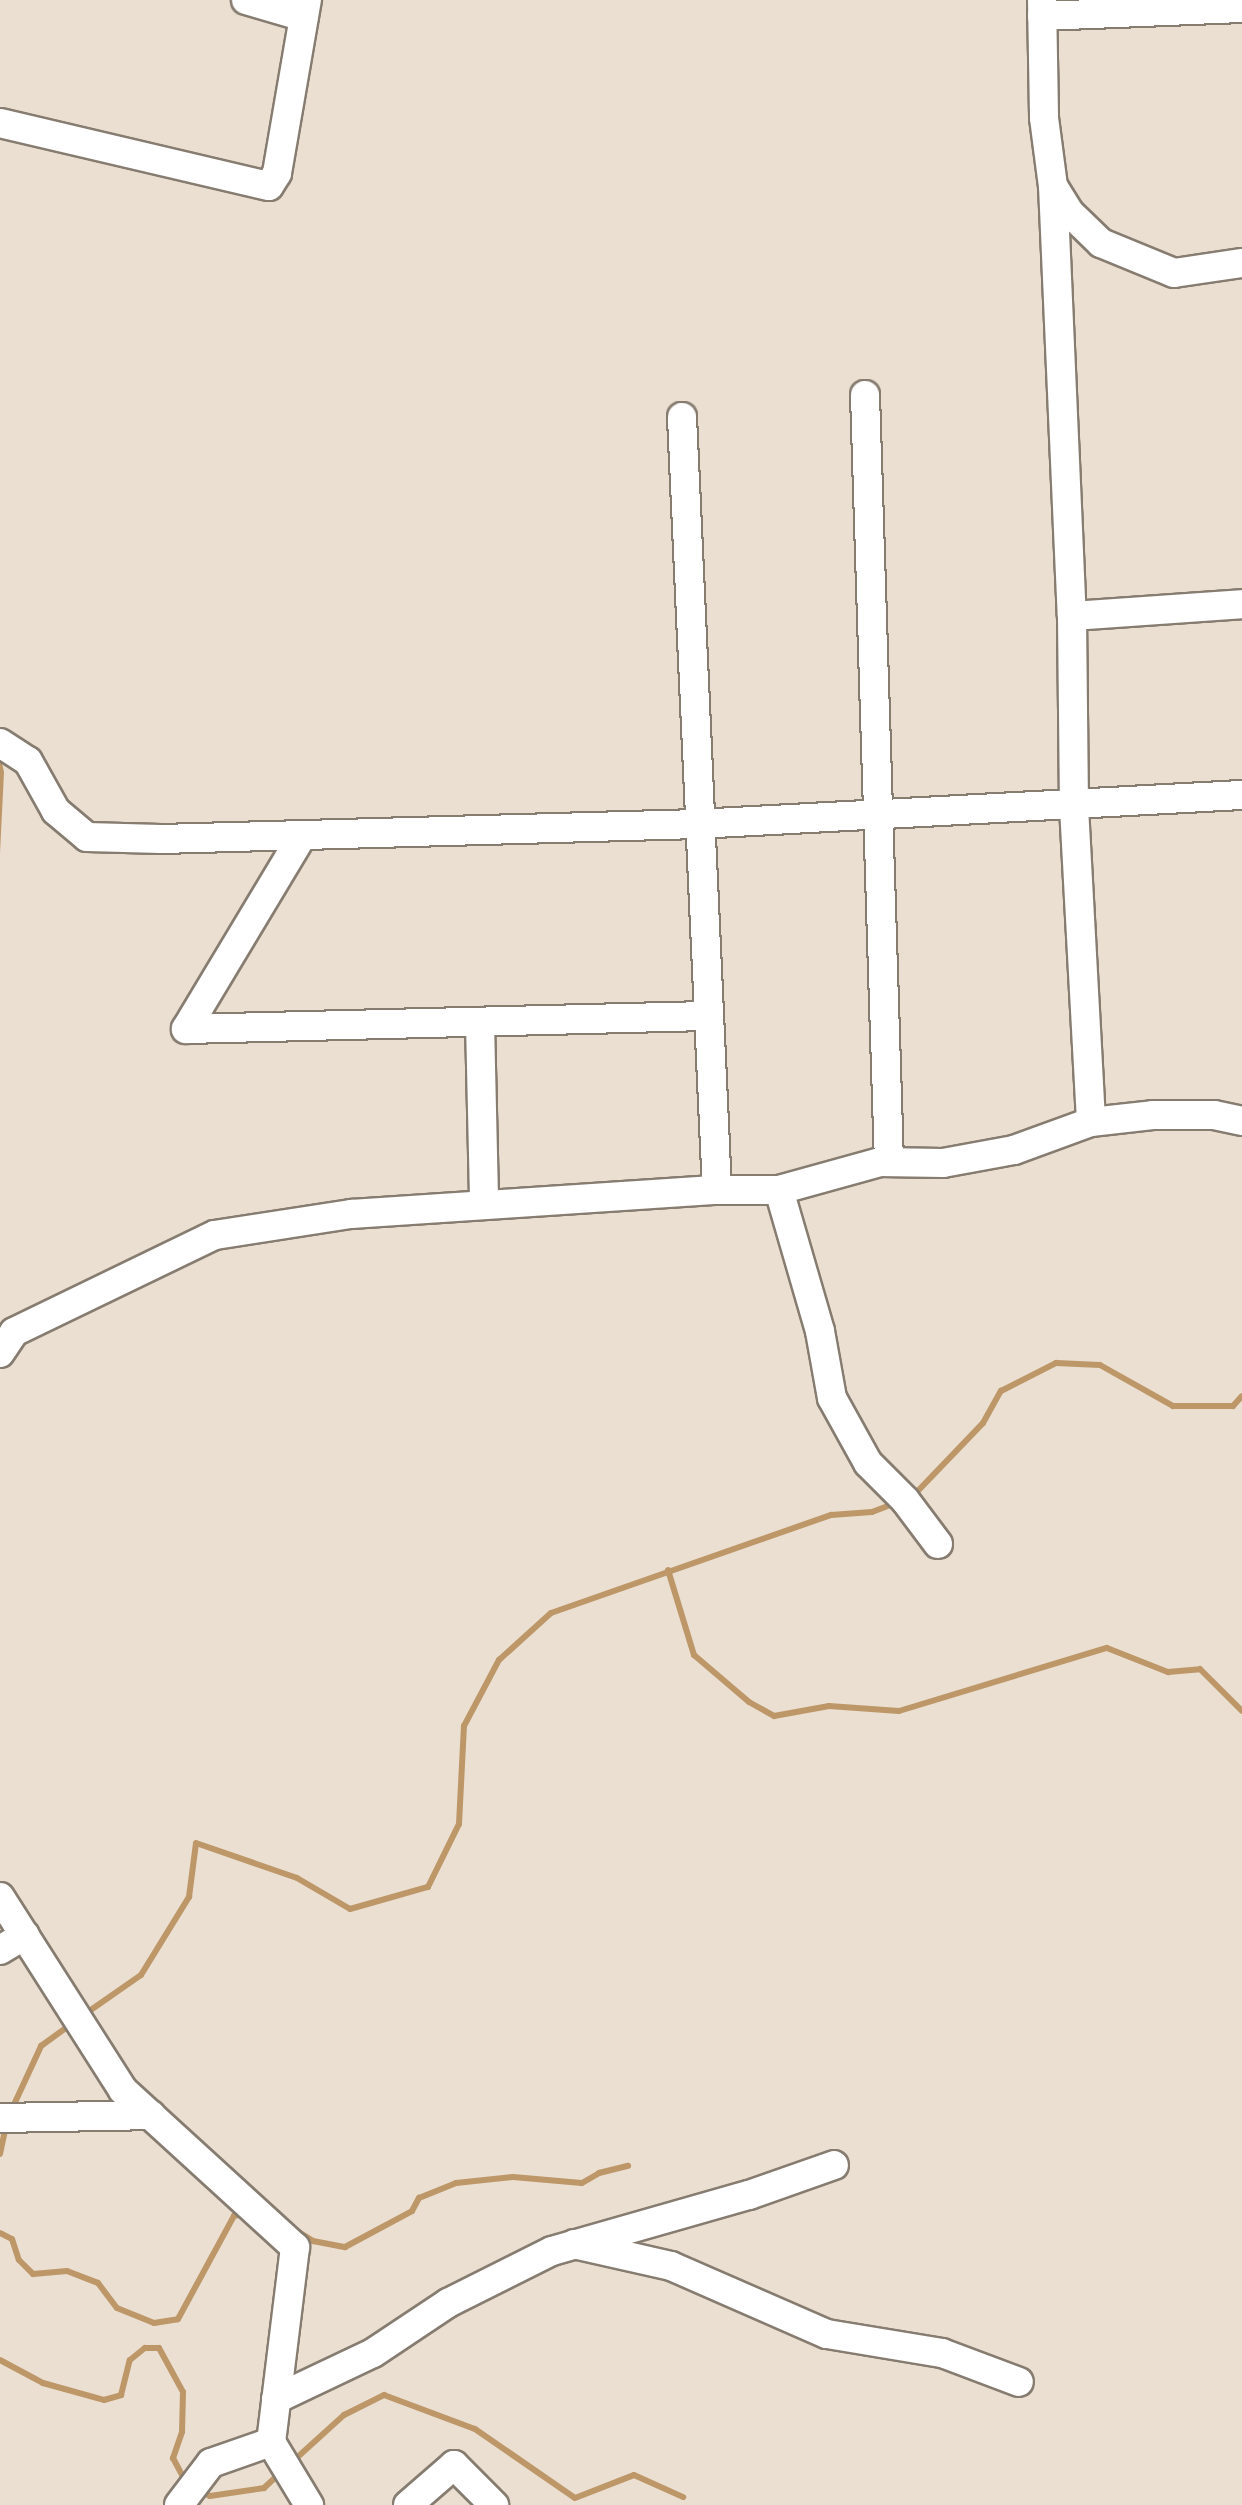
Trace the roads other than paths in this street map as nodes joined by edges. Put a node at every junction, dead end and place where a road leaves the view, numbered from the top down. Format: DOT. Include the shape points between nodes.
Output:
graph roads {
  1 [pos="246,0"];
  2 [pos="1042,8"];
  3 [pos="1242,8"];
  4 [pos="305,9"];
  5 [pos="0,123"];
  6 [pos="1053,186"];
  7 [pos="1242,264"];
  8 [pos="865,395"];
  9 [pos="682,416"];
  10 [pos="1242,604"];
  11 [pos="1072,616"];
  12 [pos="0,743"];
  13 [pos="1242,795"];
  14 [pos="1074,807"];
  15 [pos="880,816"];
  16 [pos="698,824"];
  17 [pos="302,836"];
  18 [pos="708,1016"];
  19 [pos="480,1022"];
  20 [pos="1242,1121"];
  21 [pos="1091,1122"];
  22 [pos="889,1161"];
  23 [pos="717,1190"];
  24 [pos="779,1190"];
  25 [pos="484,1205"];
  26 [pos="0,1353"];
  27 [pos="938,1544"];
  28 [pos="0,1897"];
  29 [pos="25,1935"];
  30 [pos="0,1950"];
  31 [pos="151,2115"];
  32 [pos="0,2118"];
  33 [pos="834,2165"];
  34 [pos="574,2244"];
  35 [pos="1019,2382"];
  36 [pos="276,2399"];
  37 [pos="271,2442"];
  38 [pos="179,2505"];
  39 [pos="309,2505"];
  40 [pos="408,2505"];
  41 [pos="494,2505"];
  1 -- 4 [label="street"];
  2 -- 3 [label="street"];
  2 -- 6 [label="street" via="1044,118"];
  4 -- 5 [label="street" via="277,173 269,186"];
  6 -- 7 [label="street" via="1070,213 1101,243 1131,257 1188,274"];
  6 -- 11 [label="street"];
  8 -- 15 [label="street"];
  9 -- 16 [label="street"];
  10 -- 11 [label="street"];
  11 -- 14 [label="street"];
  12 -- 17 [label="street" via="28,761 56,811 87,837"];
  13 -- 14 [label="street"];
  14 -- 15 [label="street"];
  14 -- 21 [label="street"];
  15 -- 16 [label="street"];
  15 -- 22 [label="street"];
  16 -- 17 [label="street"];
  16 -- 18 [label="street"];
  17 -- 19 [label="street" via="186,1029"];
  18 -- 19 [label="street"];
  18 -- 23 [label="street"];
  19 -- 25 [label="street"];
  20 -- 21 [label="street" via="1214,1115 1153,1115"];
  21 -- 22 [label="street" via="1014,1150 943,1163"];
  22 -- 24 [label="street"];
  23 -- 24 [label="street"];
  23 -- 25 [label="street"];
  24 -- 27 [label="street" via="820,1331 832,1398 868,1463 905,1500"];
  25 -- 26 [label="street" via="351,1214 215,1236 14,1332"];
  28 -- 29 [label="street"];
  29 -- 30 [label="street"];
  29 -- 31 [label="street" via="123,2090"];
  31 -- 32 [label="street"];
  31 -- 36 [label="street" via="295,2247"];
  33 -- 34 [label="street" via="750,2195"];
  34 -- 35 [label="street" via="671,2266 827,2334 942,2353"];
  34 -- 36 [label="street" via="448,2303 373,2353"];
  36 -- 37 [label="street"];
  37 -- 38 [label="street" via="211,2463"];
  37 -- 39 [label="street"];
  40 -- 41 [label="street" via="454,2465"];
}
